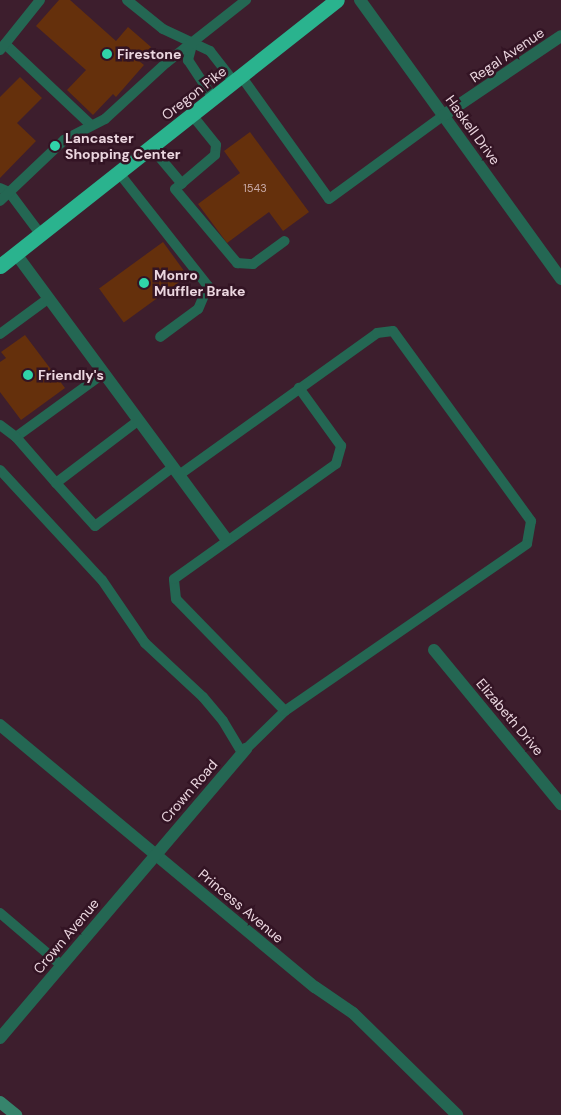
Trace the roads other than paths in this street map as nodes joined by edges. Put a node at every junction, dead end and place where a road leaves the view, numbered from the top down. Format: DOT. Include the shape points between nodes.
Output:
graph roads {
  1 [pos="40,0"];
  2 [pos="127,0"];
  3 [pos="246,0"];
  4 [pos="337,0"];
  5 [pos="360,0"];
  6 [pos="561,36"];
  7 [pos="192,45"];
  8 [pos="3,47"];
  9 [pos="238,79"];
  10 [pos="213,98"];
  11 [pos="192,115"];
  12 [pos="444,115"];
  13 [pos="90,124"];
  14 [pos="151,147"];
  15 [pos="119,173"];
  16 [pos="182,184"];
  17 [pos="5,190"];
  18 [pos="0,201"];
  19 [pos="41,234"];
  20 [pos="285,241"];
  21 [pos="16,254"];
  22 [pos="0,266"];
  23 [pos="561,278"];
  24 [pos="49,298"];
  25 [pos="0,334"];
  26 [pos="160,337"];
  27 [pos="104,373"];
  28 [pos="299,388"];
  29 [pos="139,420"];
  30 [pos="0,425"];
  31 [pos="16,437"];
  32 [pos="0,470"];
  33 [pos="176,471"];
  34 [pos="56,483"];
  35 [pos="226,539"];
  36 [pos="434,650"];
  37 [pos="285,711"];
  38 [pos="0,725"];
  39 [pos="244,751"];
  40 [pos="561,804"];
  41 [pos="154,854"];
  42 [pos="0,913"];
  43 [pos="62,965"];
  44 [pos="0,1038"];
  45 [pos="0,1102"];
  46 [pos="16,1115"];
  47 [pos="457,1115"];
  1 -- 8 [label="lane"];
  2 -- 7 [label="lane" via="163,29"];
  3 -- 7 [label="lane"];
  4 -- 9 [label="highway, Oregon Pike"];
  5 -- 12 [label="street, Haskell Drive"];
  6 -- 12 [label="street, Regal Avenue"];
  7 -- 9 [label="lane" via="210,51"];
  7 -- 10 [label="lane" via="188,60"];
  7 -- 13 [label="lane" via="166,63 105,119"];
  8 -- 13 [label="lane"];
  9 -- 10 [label="highway, Oregon Pike"];
  9 -- 12 [label="lane" via="329,199"];
  10 -- 11 [label="highway, Oregon Pike"];
  11 -- 14 [label="highway, Oregon Pike"];
  11 -- 16 [label="lane" via="216,146 215,155"];
  12 -- 23 [label="street, Haskell Drive"];
  13 -- 17 [label="lane" via="64,140"];
  14 -- 15 [label="highway, Oregon Pike"];
  14 -- 16 [label="lane"];
  15 -- 19 [label="highway, Oregon Pike"];
  15 -- 26 [label="lane" via="208,286 198,309"];
  16 -- 20 [label="lane" via="175,189 237,263 253,264"];
  17 -- 18 [label="lane"];
  17 -- 19 [label="lane"];
  19 -- 21 [label="highway, Oregon Pike"];
  21 -- 22 [label="highway, Oregon Pike"];
  21 -- 24 [label="street"];
  24 -- 25 [label="lane"];
  24 -- 27 [label="street"];
  27 -- 29 [label="street"];
  27 -- 31 [label="lane"];
  28 -- 33 [label="lane"];
  28 -- 35 [label="lane" via="341,446 336,464"];
  28 -- 37 [label="lane" via="376,333 393,331 531,521 527,544"];
  29 -- 33 [label="street"];
  29 -- 34 [label="lane"];
  30 -- 31 [label="lane"];
  31 -- 34 [label="lane"];
  32 -- 39 [label="lane" via="102,580 145,643 203,698"];
  33 -- 34 [label="lane" via="94,526"];
  33 -- 35 [label="street"];
  35 -- 37 [label="lane" via="174,579 176,599"];
  36 -- 40 [label="street, Elizabeth Drive"];
  37 -- 39 [label="lane"];
  38 -- 41 [label="street, Princess Avenue"];
  39 -- 41 [label="street, Crown Road"];
  41 -- 43 [label="street, Crown Avenue"];
  41 -- 47 [label="street, Princess Avenue" via="315,987 353,1013"];
  42 -- 43 [label="lane"];
  43 -- 44 [label="street, Crown Avenue"];
  45 -- 46 [label="street"];
}
